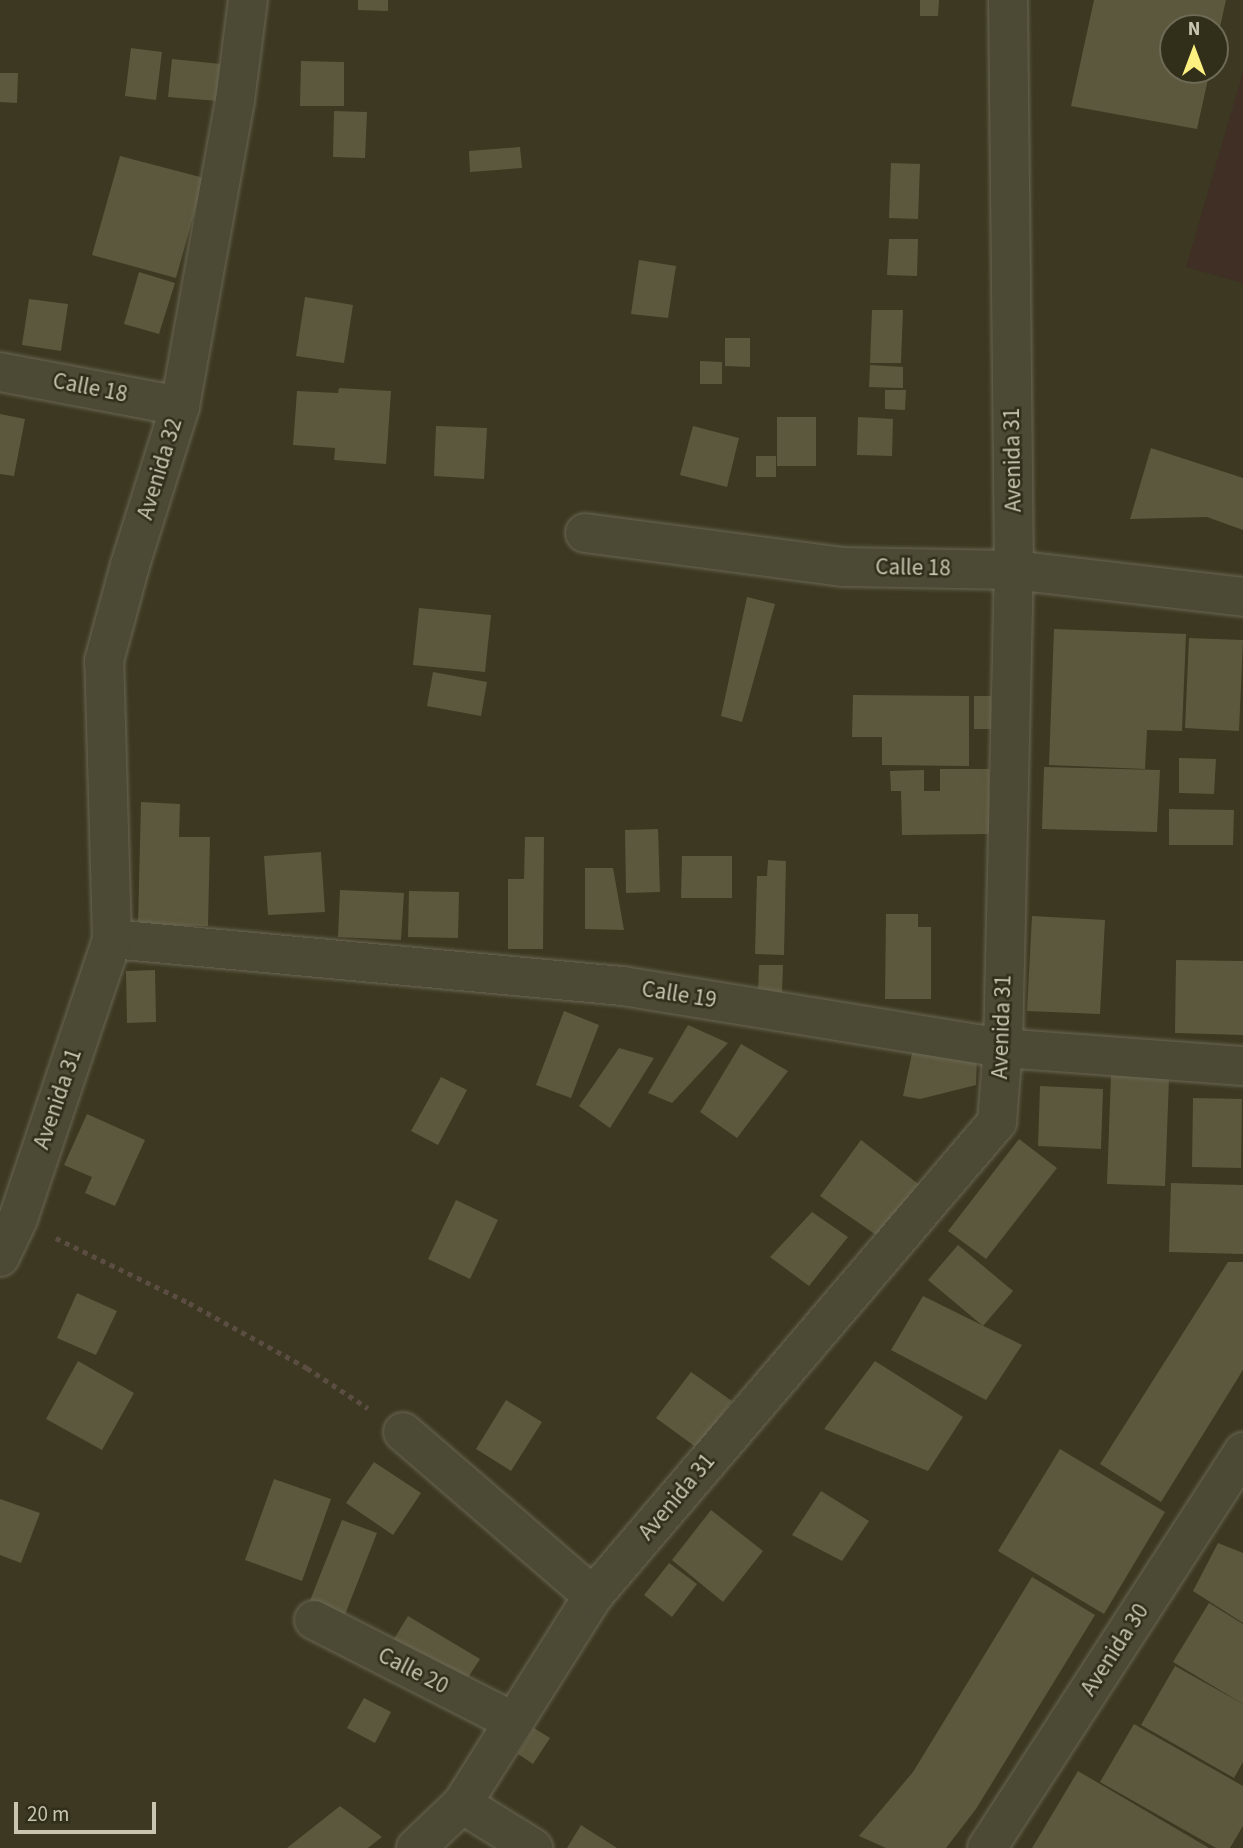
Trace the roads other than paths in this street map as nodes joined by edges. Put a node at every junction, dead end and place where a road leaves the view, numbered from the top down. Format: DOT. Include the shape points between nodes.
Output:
graph roads {
  1 [pos="247,0"];
  2 [pos="1009,0"];
  3 [pos="0,372"];
  4 [pos="180,406"];
  5 [pos="585,533"];
  6 [pos="1014,570"];
  7 [pos="1243,597"];
  8 [pos="112,939"];
  9 [pos="1003,1048"];
  10 [pos="1243,1066"];
  11 [pos="0,1257"];
  12 [pos="403,1432"];
  13 [pos="1243,1452"];
  14 [pos="593,1596"];
  15 [pos="314,1620"];
  16 [pos="512,1721"];
  17 [pos="462,1804"];
  18 [pos="416,1848"];
  19 [pos="533,1848"];
  20 [pos="987,1848"];
  1 -- 4 [label="street, Avenida 32" via="235,102"];
  2 -- 6 [label="street, Avenida 31"];
  3 -- 4 [label="street, Calle 18"];
  4 -- 8 [label="street, Avenida 32" via="104,661"];
  5 -- 6 [label="street, Calle 18" via="844,567"];
  6 -- 7 [label="street, Calle 18"];
  6 -- 9 [label="street, Avenida 31"];
  8 -- 9 [label="street, Calle 19" via="623,986"];
  8 -- 11 [label="street, Avenida 31" via="18,1219"];
  9 -- 10 [label="street, Calle 19"];
  9 -- 14 [label="street, Avenida 31" via="997,1122"];
  12 -- 14 [label="street"];
  13 -- 20 [label="street, Avenida 30"];
  14 -- 16 [label="street, Avenida 31"];
  15 -- 16 [label="street, Calle 20"];
  16 -- 17 [label="street, Avenida 31"];
  17 -- 18 [label="street, Avenida 31"];
  17 -- 19 [label="street"];
}
